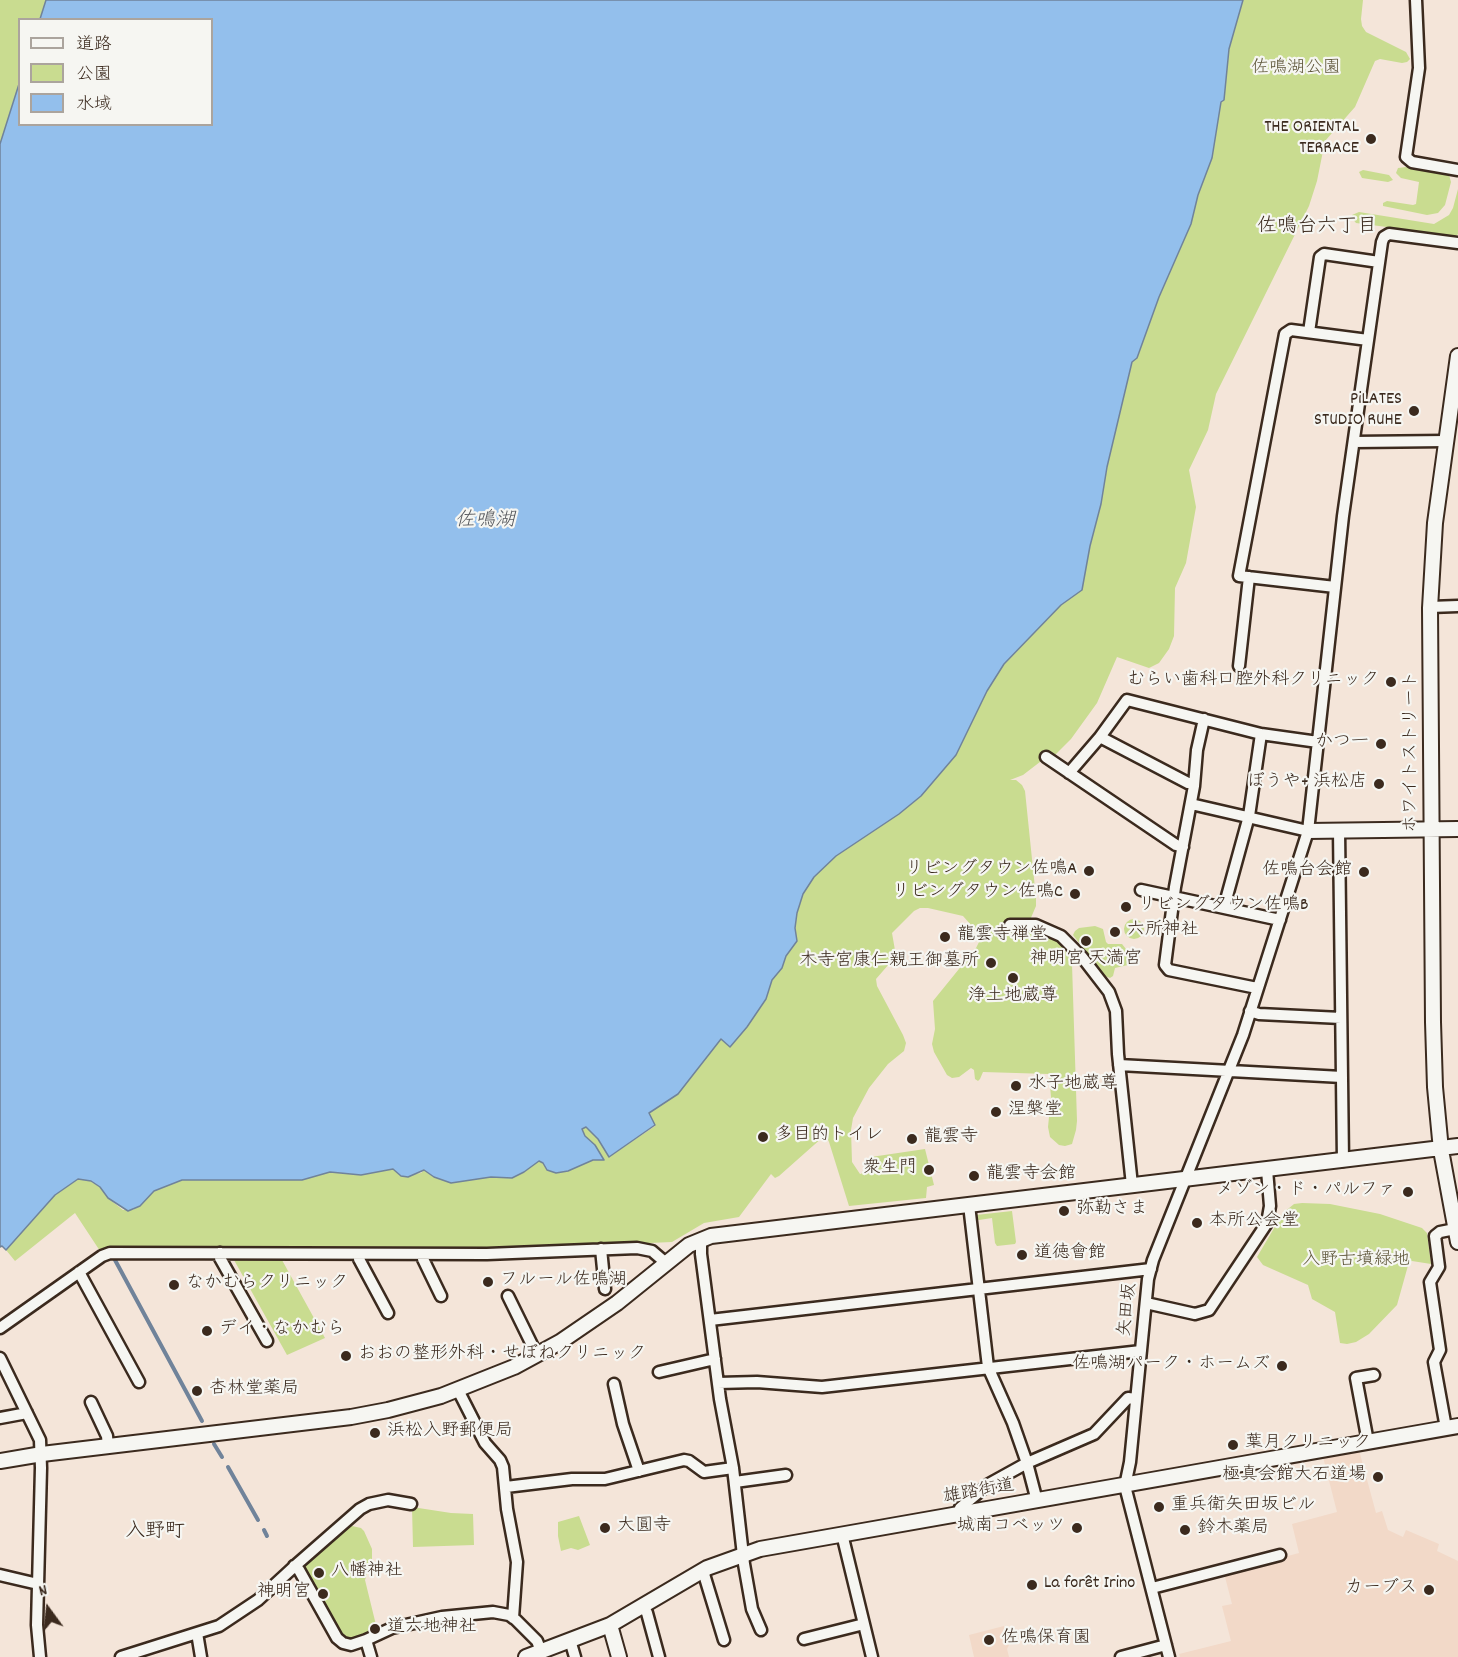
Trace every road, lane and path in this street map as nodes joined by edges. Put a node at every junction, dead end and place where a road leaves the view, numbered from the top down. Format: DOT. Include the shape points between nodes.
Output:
graph roads {
  1 [pos="1416,0"];
  2 [pos="1458,170"];
  3 [pos="1458,243"];
  4 [pos="1379,262"];
  5 [pos="1309,332"];
  6 [pos="1368,340"];
  7 [pos="1458,356"];
  8 [pos="1452,441"];
  9 [pos="1354,442"];
  10 [pos="1249,577"];
  11 [pos="1335,587"];
  12 [pos="1458,606"];
  13 [pos="1430,607"];
  14 [pos="1239,666"];
  15 [pos="1204,719"];
  16 [pos="1262,734"];
  17 [pos="1100,737"];
  18 [pos="1318,742"];
  19 [pos="1046,757"];
  20 [pos="1069,773"];
  21 [pos="1194,783"];
  22 [pos="1191,804"];
  23 [pos="1250,816"];
  24 [pos="1432,829"];
  25 [pos="1458,829"];
  26 [pos="1339,830"];
  27 [pos="1308,831"];
  28 [pos="1183,847"];
  29 [pos="1141,890"];
  30 [pos="1174,897"];
  31 [pos="1224,907"];
  32 [pos="1280,920"];
  33 [pos="1010,925"];
  34 [pos="1257,988"];
  35 [pos="1250,1011"];
  36 [pos="1341,1018"];
  37 [pos="1119,1065"];
  38 [pos="1229,1071"];
  39 [pos="1342,1077"];
  40 [pos="1458,1146"];
  41 [pos="1441,1150"];
  42 [pos="1343,1161"];
  43 [pos="1267,1170"];
  44 [pos="1186,1179"];
  45 [pos="1132,1185"];
  46 [pos="969,1205"];
  47 [pos="1457,1235"];
  48 [pos="701,1239"];
  49 [pos="602,1249"];
  50 [pos="220,1253"];
  51 [pos="359,1254"];
  52 [pos="424,1254"];
  53 [pos="666,1263"];
  54 [pos="1150,1269"];
  55 [pos="79,1272"];
  56 [pos="979,1288"];
  57 [pos="605,1289"];
  58 [pos="441,1296"];
  59 [pos="508,1296"];
  60 [pos="1146,1303"];
  61 [pos="388,1313"];
  62 [pos="710,1320"];
  63 [pos="0,1328"];
  64 [pos="267,1341"];
  65 [pos="1141,1350"];
  66 [pos="537,1354"];
  67 [pos="0,1358"];
  68 [pos="715,1359"];
  69 [pos="988,1367"];
  70 [pos="658,1372"];
  71 [pos="1374,1375"];
  72 [pos="139,1382"];
  73 [pos="718,1383"];
  74 [pos="614,1384"];
  75 [pos="458,1390"];
  76 [pos="1136,1399"];
  77 [pos="91,1401"];
  78 [pos="27,1413"];
  79 [pos="0,1418"];
  80 [pos="1452,1427"];
  81 [pos="1368,1442"];
  82 [pos="108,1446"];
  83 [pos="40,1454"];
  84 [pos="0,1461"];
  85 [pos="1027,1463"];
  86 [pos="733,1468"];
  87 [pos="639,1471"];
  88 [pos="786,1475"];
  89 [pos="735,1482"];
  90 [pos="1125,1486"];
  91 [pos="506,1487"];
  92 [pos="1037,1501"];
  93 [pos="411,1504"];
  94 [pos="961,1515"];
  95 [pos="842,1534"];
  96 [pos="743,1554"];
  97 [pos="1280,1555"];
  98 [pos="294,1566"];
  99 [pos="703,1570"];
  100 [pos="0,1575"];
  101 [pos="38,1584"];
  102 [pos="1152,1588"];
  103 [pos="643,1606"];
  104 [pos="513,1618"];
  105 [pos="864,1624"];
  106 [pos="610,1625"];
  107 [pos="761,1630"];
  108 [pos="196,1633"];
  109 [pos="804,1639"];
  110 [pos="366,1640"];
  111 [pos="570,1640"];
  112 [pos="724,1640"];
  113 [pos="1166,1645"];
  114 [pos="541,1651"];
  115 [pos="141,1654"];
  116 [pos="40,1657"];
  117 [pos="121,1657"];
  118 [pos="201,1657"];
  119 [pos="371,1657"];
  120 [pos="526,1657"];
  121 [pos="576,1657"];
  122 [pos="619,1657"];
  123 [pos="659,1657"];
  124 [pos="872,1657"];
  125 [pos="1121,1657"];
  126 [pos="1169,1657"];
  1 -- 2 [label="street" via="1419,68 1406,157 1412,162"];
  3 -- 4 [label="street, 矢田坂" via="1389,234 1382,242"];
  4 -- 5 [label="street" via="1324,254 1320,257"];
  4 -- 6 [label="street, 矢田坂"];
  5 -- 6 [label="street"];
  5 -- 10 [label="street" via="1291,330 1285,334 1239,576"];
  6 -- 9 [label="street, 矢田坂"];
  7 -- 8 [label="street, ホワイトストリート"];
  8 -- 9 [label="street"];
  8 -- 13 [label="street, ホワイトストリート" via="1434,526"];
  9 -- 11 [label="street, 矢田坂"];
  10 -- 11 [label="street"];
  10 -- 14 [label="street"];
  11 -- 18 [label="street, 矢田坂"];
  12 -- 13 [label="street"];
  13 -- 24 [label="street, ホワイトストリート"];
  15 -- 16 [label="street"];
  15 -- 17 [label="street" via="1127,700"];
  15 -- 21 [label="street"];
  16 -- 18 [label="street"];
  16 -- 23 [label="street"];
  17 -- 20 [label="street"];
  17 -- 21 [label="street"];
  18 -- 27 [label="street, 矢田坂"];
  19 -- 20 [label="street"];
  20 -- 28 [label="street"];
  21 -- 22 [label="street"];
  22 -- 23 [label="street"];
  22 -- 28 [label="street"];
  23 -- 27 [label="street"];
  23 -- 31 [label="street"];
  24 -- 25 [label="street"];
  24 -- 26 [label="street"];
  24 -- 41 [label="street, ホワイトストリート" via="1434,1055"];
  26 -- 27 [label="street"];
  26 -- 36 [label="street"];
  27 -- 32 [label="street, 矢田坂"];
  28 -- 30 [label="street"];
  29 -- 30 [label="street"];
  30 -- 31 [label="street"];
  30 -- 34 [label="street" via="1165,965 1169,970"];
  31 -- 32 [label="street"];
  32 -- 34 [label="street, 矢田坂"];
  33 -- 37 [label="street" via="1036,926 1061,936 1082,957 1109,992 1116,1011"];
  34 -- 35 [label="street, 矢田坂"];
  35 -- 36 [label="street"];
  35 -- 38 [label="street, 矢田坂"];
  36 -- 39 [label="street"];
  37 -- 38 [label="street"];
  37 -- 45 [label="street"];
  38 -- 39 [label="street"];
  38 -- 44 [label="street, 矢田坂"];
  39 -- 42 [label="street"];
  40 -- 41 [label="street"];
  41 -- 42 [label="street"];
  41 -- 47 [label="street, ホワイトストリート"];
  42 -- 43 [label="street"];
  43 -- 44 [label="street"];
  43 -- 60 [label="street" via="1267,1223 1209,1310 1196,1314"];
  44 -- 45 [label="street"];
  44 -- 54 [label="street, 矢田坂"];
  45 -- 46 [label="street"];
  46 -- 48 [label="street"];
  46 -- 56 [label="street"];
  47 -- 80 [label="street" via="1440,1232 1435,1236 1439,1267 1430,1282 1440,1350 1434,1362"];
  48 -- 53 [label="street"];
  48 -- 62 [label="street"];
  49 -- 52 [label="street"];
  49 -- 53 [label="street" via="645,1248"];
  49 -- 57 [label="street"];
  50 -- 51 [label="street"];
  50 -- 55 [label="street" via="110,1253"];
  50 -- 64 [label="street"];
  51 -- 52 [label="street"];
  51 -- 61 [label="street"];
  52 -- 58 [label="street"];
  53 -- 66 [label="street" via="603,1313"];
  54 -- 56 [label="street"];
  54 -- 60 [label="street, 矢田坂"];
  55 -- 63 [label="street"];
  55 -- 72 [label="street"];
  56 -- 62 [label="street"];
  56 -- 69 [label="street"];
  59 -- 66 [label="street"];
  60 -- 65 [label="street, 矢田坂"];
  62 -- 68 [label="street"];
  65 -- 69 [label="street"];
  65 -- 76 [label="street, 矢田坂"];
  66 -- 75 [label="street"];
  67 -- 78 [label="street"];
  68 -- 70 [label="street"];
  68 -- 73 [label="street"];
  69 -- 73 [label="street" via="815,1388 771,1382"];
  69 -- 85 [label="street"];
  71 -- 81 [label="street" via="1356,1378"];
  73 -- 86 [label="street"];
  74 -- 87 [label="street"];
  75 -- 82 [label="street" via="359,1416"];
  75 -- 91 [label="street" via="485,1443 500,1460"];
  76 -- 85 [label="street" via="1128,1398 1094,1434"];
  76 -- 90 [label="street, 矢田坂"];
  77 -- 82 [label="street"];
  78 -- 79 [label="street"];
  78 -- 83 [label="street" via="40,1440"];
  80 -- 81 [label="street, 雄踏街道"];
  81 -- 90 [label="street, 雄踏街道"];
  82 -- 83 [label="street"];
  83 -- 84 [label="street"];
  83 -- 101 [label="street"];
  85 -- 92 [label="street"];
  85 -- 94 [label="street" via="976,1494 960,1508"];
  86 -- 87 [label="street" via="704,1472 684,1460"];
  86 -- 89 [label="street"];
  87 -- 91 [label="street" via="605,1479"];
  88 -- 89 [label="street"];
  89 -- 96 [label="street"];
  90 -- 92 [label="street, 雄踏街道"];
  90 -- 102 [label="street"];
  91 -- 104 [label="street" via="517,1562"];
  92 -- 94 [label="street, 雄踏街道"];
  93 -- 98 [label="street" via="388,1500 369,1504"];
  94 -- 95 [label="street, 雄踏街道"];
  95 -- 96 [label="street, 雄踏街道"];
  95 -- 105 [label="street"];
  96 -- 99 [label="street, 雄踏街道"];
  96 -- 107 [label="street" via="752,1609"];
  97 -- 102 [label="street"];
  98 -- 108 [label="street" via="258,1600 219,1626"];
  98 -- 110 [label="street" via="337,1638 351,1645"];
  99 -- 103 [label="street, 雄踏街道"];
  99 -- 112 [label="street"];
  100 -- 101 [label="street"];
  101 -- 116 [label="street"];
  102 -- 113 [label="street"];
  103 -- 106 [label="street, 雄踏街道"];
  103 -- 123 [label="street"];
  104 -- 110 [label="street" via="492,1612 442,1617 392,1628"];
  104 -- 114 [label="street" via="537,1641"];
  105 -- 109 [label="street"];
  105 -- 124 [label="street"];
  106 -- 111 [label="street, 雄踏街道"];
  106 -- 122 [label="street"];
  108 -- 115 [label="street"];
  108 -- 118 [label="street"];
  110 -- 119 [label="street"];
  111 -- 114 [label="street, 雄踏街道"];
  111 -- 121 [label="street"];
  113 -- 125 [label="street"];
  113 -- 126 [label="street"];
  114 -- 120 [label="street, 雄踏街道"];
  115 -- 117 [label="street"];
}
